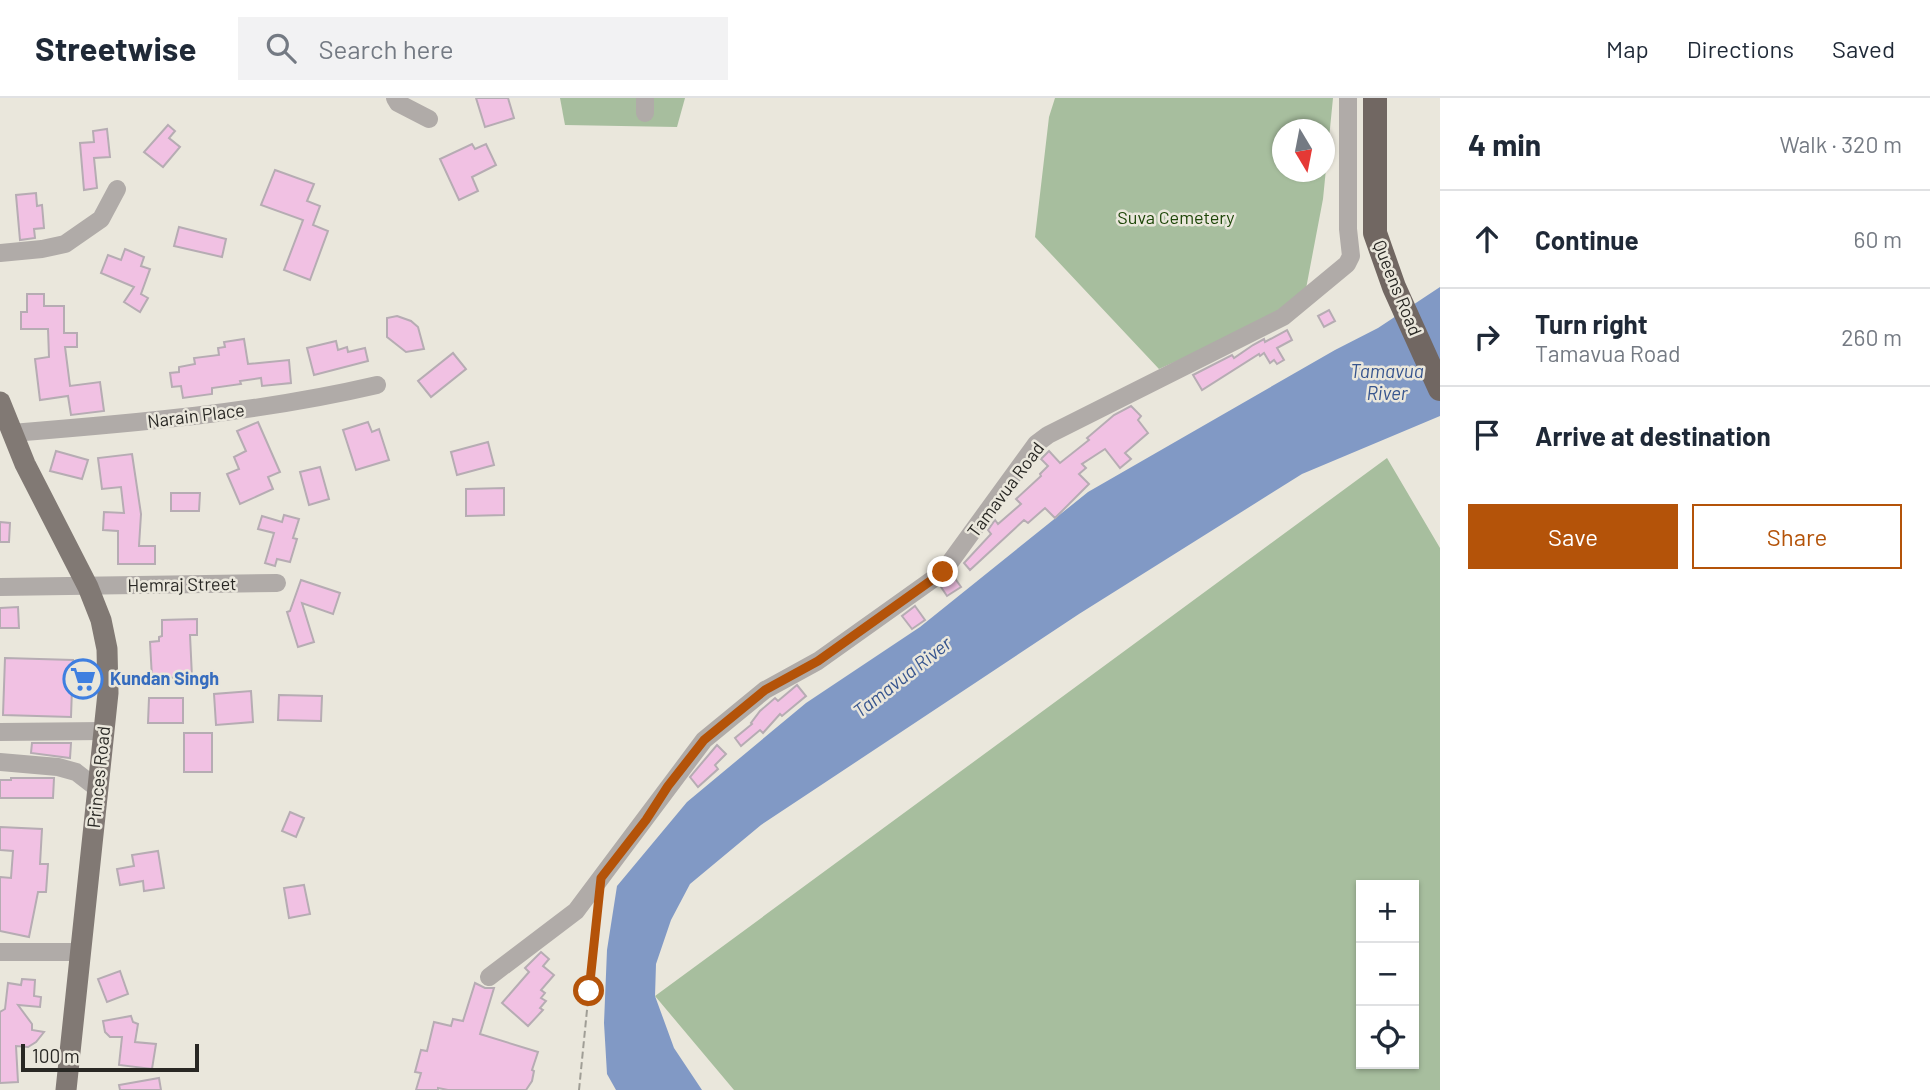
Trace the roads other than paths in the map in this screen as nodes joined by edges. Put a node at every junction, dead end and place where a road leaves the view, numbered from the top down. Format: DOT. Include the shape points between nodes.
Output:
graph roads {
  1 [pos="395,98"];
  2 [pos="1348,98"];
  3 [pos="1375,98"];
  4 [pos="429,119"];
  5 [pos="117,189"];
  6 [pos="0,253"];
  7 [pos="1351,256"];
  8 [pos="377,385"];
  9 [pos="1440,389"];
  10 [pos="0,402"];
  11 [pos="12,433"];
  12 [pos="277,583"];
  13 [pos="0,587"];
  14 [pos="88,587"];
  15 [pos="104,731"];
  16 [pos="0,732"];
  17 [pos="0,762"];
  18 [pos="98,789"];
  19 [pos="0,952"];
  20 [pos="81,952"];
  21 [pos="489,977"];
  22 [pos="66,1090"];
  1 -- 4 [label="street"];
  2 -- 7 [label="street, Queens Road"];
  3 -- 9 [label="highway, Queens Road" via="1375,233 1394,288"];
  5 -- 6 [label="street" via="101,219 65,244"];
  7 -- 21 [label="street, Tamavua Road" via="1331,279 1283,317 1036,444 943,572 818,661 765,690 704,740 576,911"];
  8 -- 11 [label="street, Narain Place" via="318,399 164,421"];
  10 -- 11 [label="main road, Princes Road"];
  11 -- 14 [label="main road, Princes Road"];
  12 -- 14 [label="street, Hemraj Street"];
  13 -- 14 [label="street, Hemraj Street"];
  14 -- 15 [label="main road, Princes Road" via="107,649"];
  15 -- 16 [label="street"];
  15 -- 18 [label="main road, Princes Road"];
  17 -- 18 [label="street" via="76,772"];
  18 -- 20 [label="main road, Princes Road"];
  19 -- 20 [label="street"];
  20 -- 22 [label="main road, Princes Road"];
}
